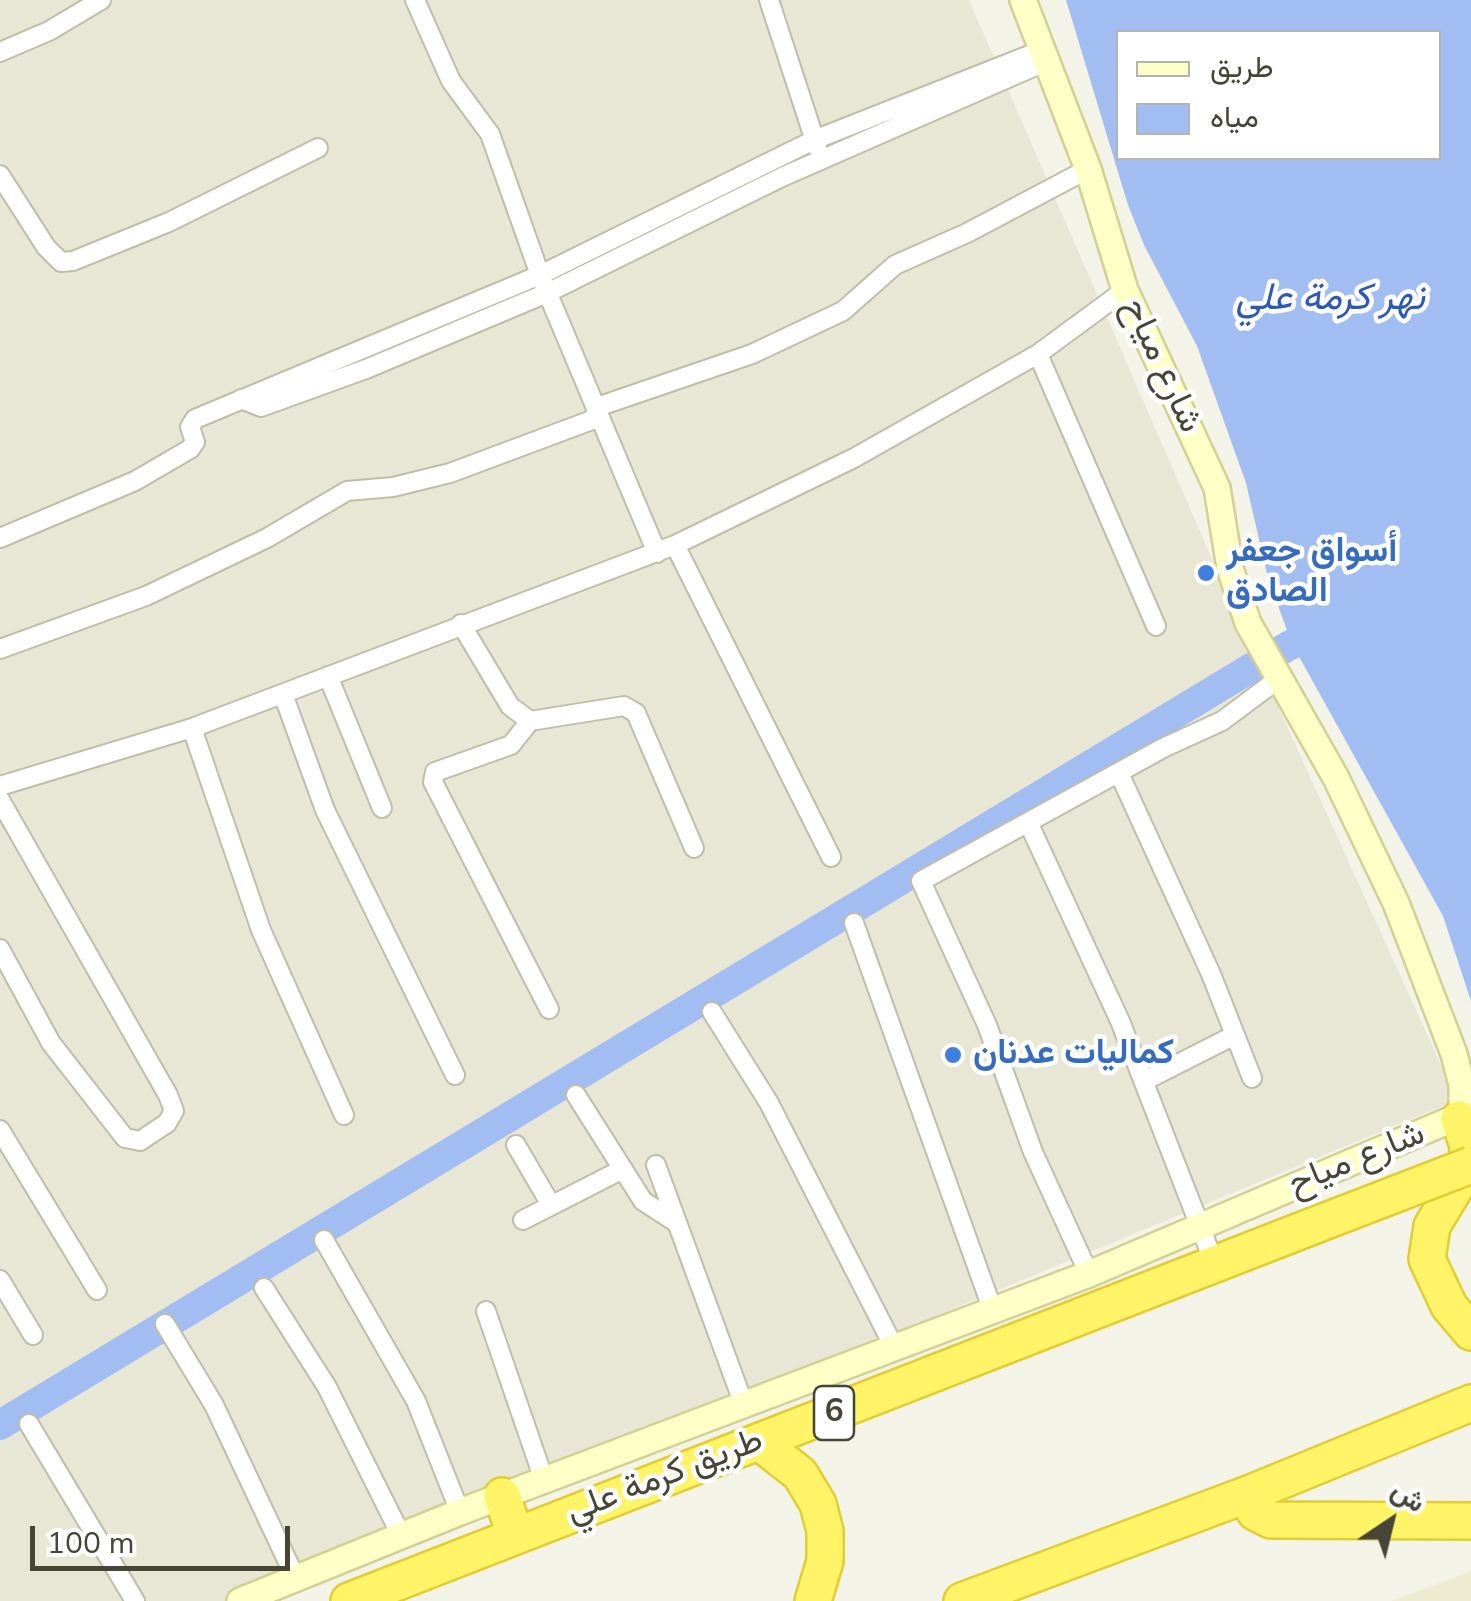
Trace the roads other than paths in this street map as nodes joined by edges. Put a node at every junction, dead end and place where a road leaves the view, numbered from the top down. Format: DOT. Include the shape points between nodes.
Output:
graph roads {
  1 [pos="101,0"];
  2 [pos="416,0"];
  3 [pos="768,0"];
  4 [pos="1023,0"];
  5 [pos="0,52"];
  6 [pos="1044,56"];
  7 [pos="814,140"];
  8 [pos="318,148"];
  9 [pos="822,160"];
  10 [pos="1088,169"];
  11 [pos="0,175"];
  12 [pos="543,284"];
  13 [pos="1125,290"];
  14 [pos="358,350"];
  15 [pos="1038,354"];
  16 [pos="366,369"];
  17 [pos="241,399"];
  18 [pos="596,411"];
  19 [pos="0,538"];
  20 [pos="666,549"];
  21 [pos="461,624"];
  22 [pos="1156,626"];
  23 [pos="0,649"];
  24 [pos="328,676"];
  25 [pos="1277,680"];
  26 [pos="282,694"];
  27 [pos="530,721"];
  28 [pos="192,728"];
  29 [pos="1119,773"];
  30 [pos="0,786"];
  31 [pos="0,800"];
  32 [pos="382,808"];
  33 [pos="1028,822"];
  34 [pos="694,848"];
  35 [pos="831,857"];
  36 [pos="854,924"];
  37 [pos="0,948"];
  38 [pos="548,1010"];
  39 [pos="712,1012"];
  40 [pos="1235,1034"];
  41 [pos="455,1075"];
  42 [pos="1252,1078"];
  43 [pos="1144,1081"];
  44 [pos="576,1095"];
  45 [pos="344,1115"];
  46 [pos="1459,1119"];
  47 [pos="0,1130"];
  48 [pos="516,1146"];
  49 [pos="656,1165"];
  50 [pos="1471,1165"];
  51 [pos="623,1169"];
  52 [pos="551,1206"];
  53 [pos="523,1220"];
  54 [pos="678,1224"];
  55 [pos="1200,1227"];
  56 [pos="324,1240"];
  57 [pos="1215,1265"];
  58 [pos="1089,1274"];
  59 [pos="0,1280"];
  60 [pos="264,1288"];
  61 [pos="96,1290"];
  62 [pos="486,1311"];
  63 [pos="993,1311"];
  64 [pos="165,1324"];
  65 [pos="1471,1332"];
  66 [pos="33,1335"];
  67 [pos="895,1348"];
  68 [pos="1471,1403"];
  69 [pos="744,1406"];
  70 [pos="29,1424"];
  71 [pos="759,1442"];
  72 [pos="544,1480"];
  73 [pos="1246,1494"];
  74 [pos="502,1496"];
  75 [pos="460,1512"];
  76 [pos="1471,1522"];
  77 [pos="515,1534"];
  78 [pos="401,1535"];
  79 [pos="296,1577"];
  80 [pos="135,1601"];
  81 [pos="240,1601"];
  82 [pos="349,1601"];
  83 [pos="814,1601"];
  84 [pos="962,1601"];
  1 -- 5 [label="street"];
  2 -- 12 [label="street" via="450,81 490,134"];
  3 -- 7 [label="street"];
  4 -- 6 [label="street, شارع مياح"];
  6 -- 7 [label="street"];
  6 -- 9 [label="street"];
  6 -- 10 [label="street, شارع مياح"];
  7 -- 9 [label="street"];
  7 -- 12 [label="street"];
  8 -- 11 [label="street" via="74,261 61,262 46,247"];
  9 -- 12 [label="street"];
  10 -- 13 [label="street, شارع مياح"];
  10 -- 18 [label="street" via="895,265 843,311 752,354"];
  12 -- 14 [label="street"];
  12 -- 16 [label="street"];
  12 -- 18 [label="street"];
  13 -- 15 [label="street"];
  13 -- 25 [label="street, شارع مياح" via="1217,488 1230,568"];
  14 -- 16 [label="street"];
  14 -- 17 [label="street"];
  15 -- 20 [label="street" via="854,458"];
  15 -- 22 [label="street"];
  16 -- 17 [label="street" via="261,407"];
  17 -- 19 [label="street" via="194,419 190,449 135,481"];
  18 -- 20 [label="street"];
  18 -- 23 [label="street" via="592,420 450,473 346,492 146,596"];
  20 -- 21 [label="street"];
  20 -- 35 [label="street"];
  21 -- 24 [label="street"];
  21 -- 27 [label="street" via="510,706"];
  24 -- 26 [label="street"];
  24 -- 32 [label="street"];
  25 -- 29 [label="street" via="1222,720"];
  25 -- 46 [label="street, شارع مياح" via="1336,778 1396,903 1459,1070"];
  26 -- 28 [label="street"];
  26 -- 41 [label="street" via="325,810"];
  27 -- 34 [label="street" via="624,706 636,713"];
  27 -- 38 [label="street" via="511,745 435,772 433,782"];
  28 -- 30 [label="street"];
  28 -- 45 [label="street" via="261,930"];
  29 -- 33 [label="street"];
  29 -- 40 [label="street"];
  31 -- 37 [label="street" via="168,1096 174,1110 167,1123 140,1141 125,1138 51,1042"];
  33 -- 43 [label="street"];
  33 -- 58 [label="street" via="921,881"];
  36 -- 63 [label="street"];
  39 -- 67 [label="street" via="768,1103"];
  40 -- 42 [label="street"];
  40 -- 43 [label="street"];
  43 -- 55 [label="street"];
  44 -- 51 [label="street"];
  46 -- 55 [label="street, شارع مياح"];
  46 -- 65 [label="highway" via="1467,1168 1432,1226 1427,1260 1448,1306"];
  47 -- 61 [label="street"];
  48 -- 52 [label="street"];
  49 -- 54 [label="street"];
  50 -- 57 [label="highway, طريق كرمة علي / 6, bridge"];
  51 -- 52 [label="street"];
  51 -- 54 [label="street" via="643,1201"];
  52 -- 53 [label="street"];
  54 -- 69 [label="street"];
  55 -- 57 [label="street"];
  55 -- 58 [label="street, شارع مياح"];
  56 -- 75 [label="street" via="416,1401"];
  57 -- 71 [label="highway, طريق كرمة علي / 6"];
  58 -- 63 [label="street, شارع مياح"];
  59 -- 66 [label="street"];
  60 -- 78 [label="street" via="327,1387"];
  62 -- 72 [label="street"];
  63 -- 67 [label="street, شارع مياح"];
  64 -- 79 [label="street" via="214,1404"];
  67 -- 69 [label="street, شارع مياح"];
  68 -- 73 [label="highway"];
  69 -- 72 [label="street, شارع مياح"];
  70 -- 80 [label="street"];
  71 -- 77 [label="highway, طريق كرمة علي / 6"];
  71 -- 83 [label="highway" via="800,1474 818,1504 825,1561"];
  72 -- 74 [label="street, شارع مياح"];
  73 -- 76 [label="highway" via="1255,1512 1271,1520"];
  73 -- 84 [label="highway"];
  74 -- 75 [label="street, شارع مياح"];
  74 -- 77 [label="highway"];
  75 -- 78 [label="street, شارع مياح"];
  77 -- 82 [label="highway, طريق كرمة علي / 6"];
  78 -- 79 [label="street, شارع مياح"];
  79 -- 81 [label="street, شارع مياح"];
}
